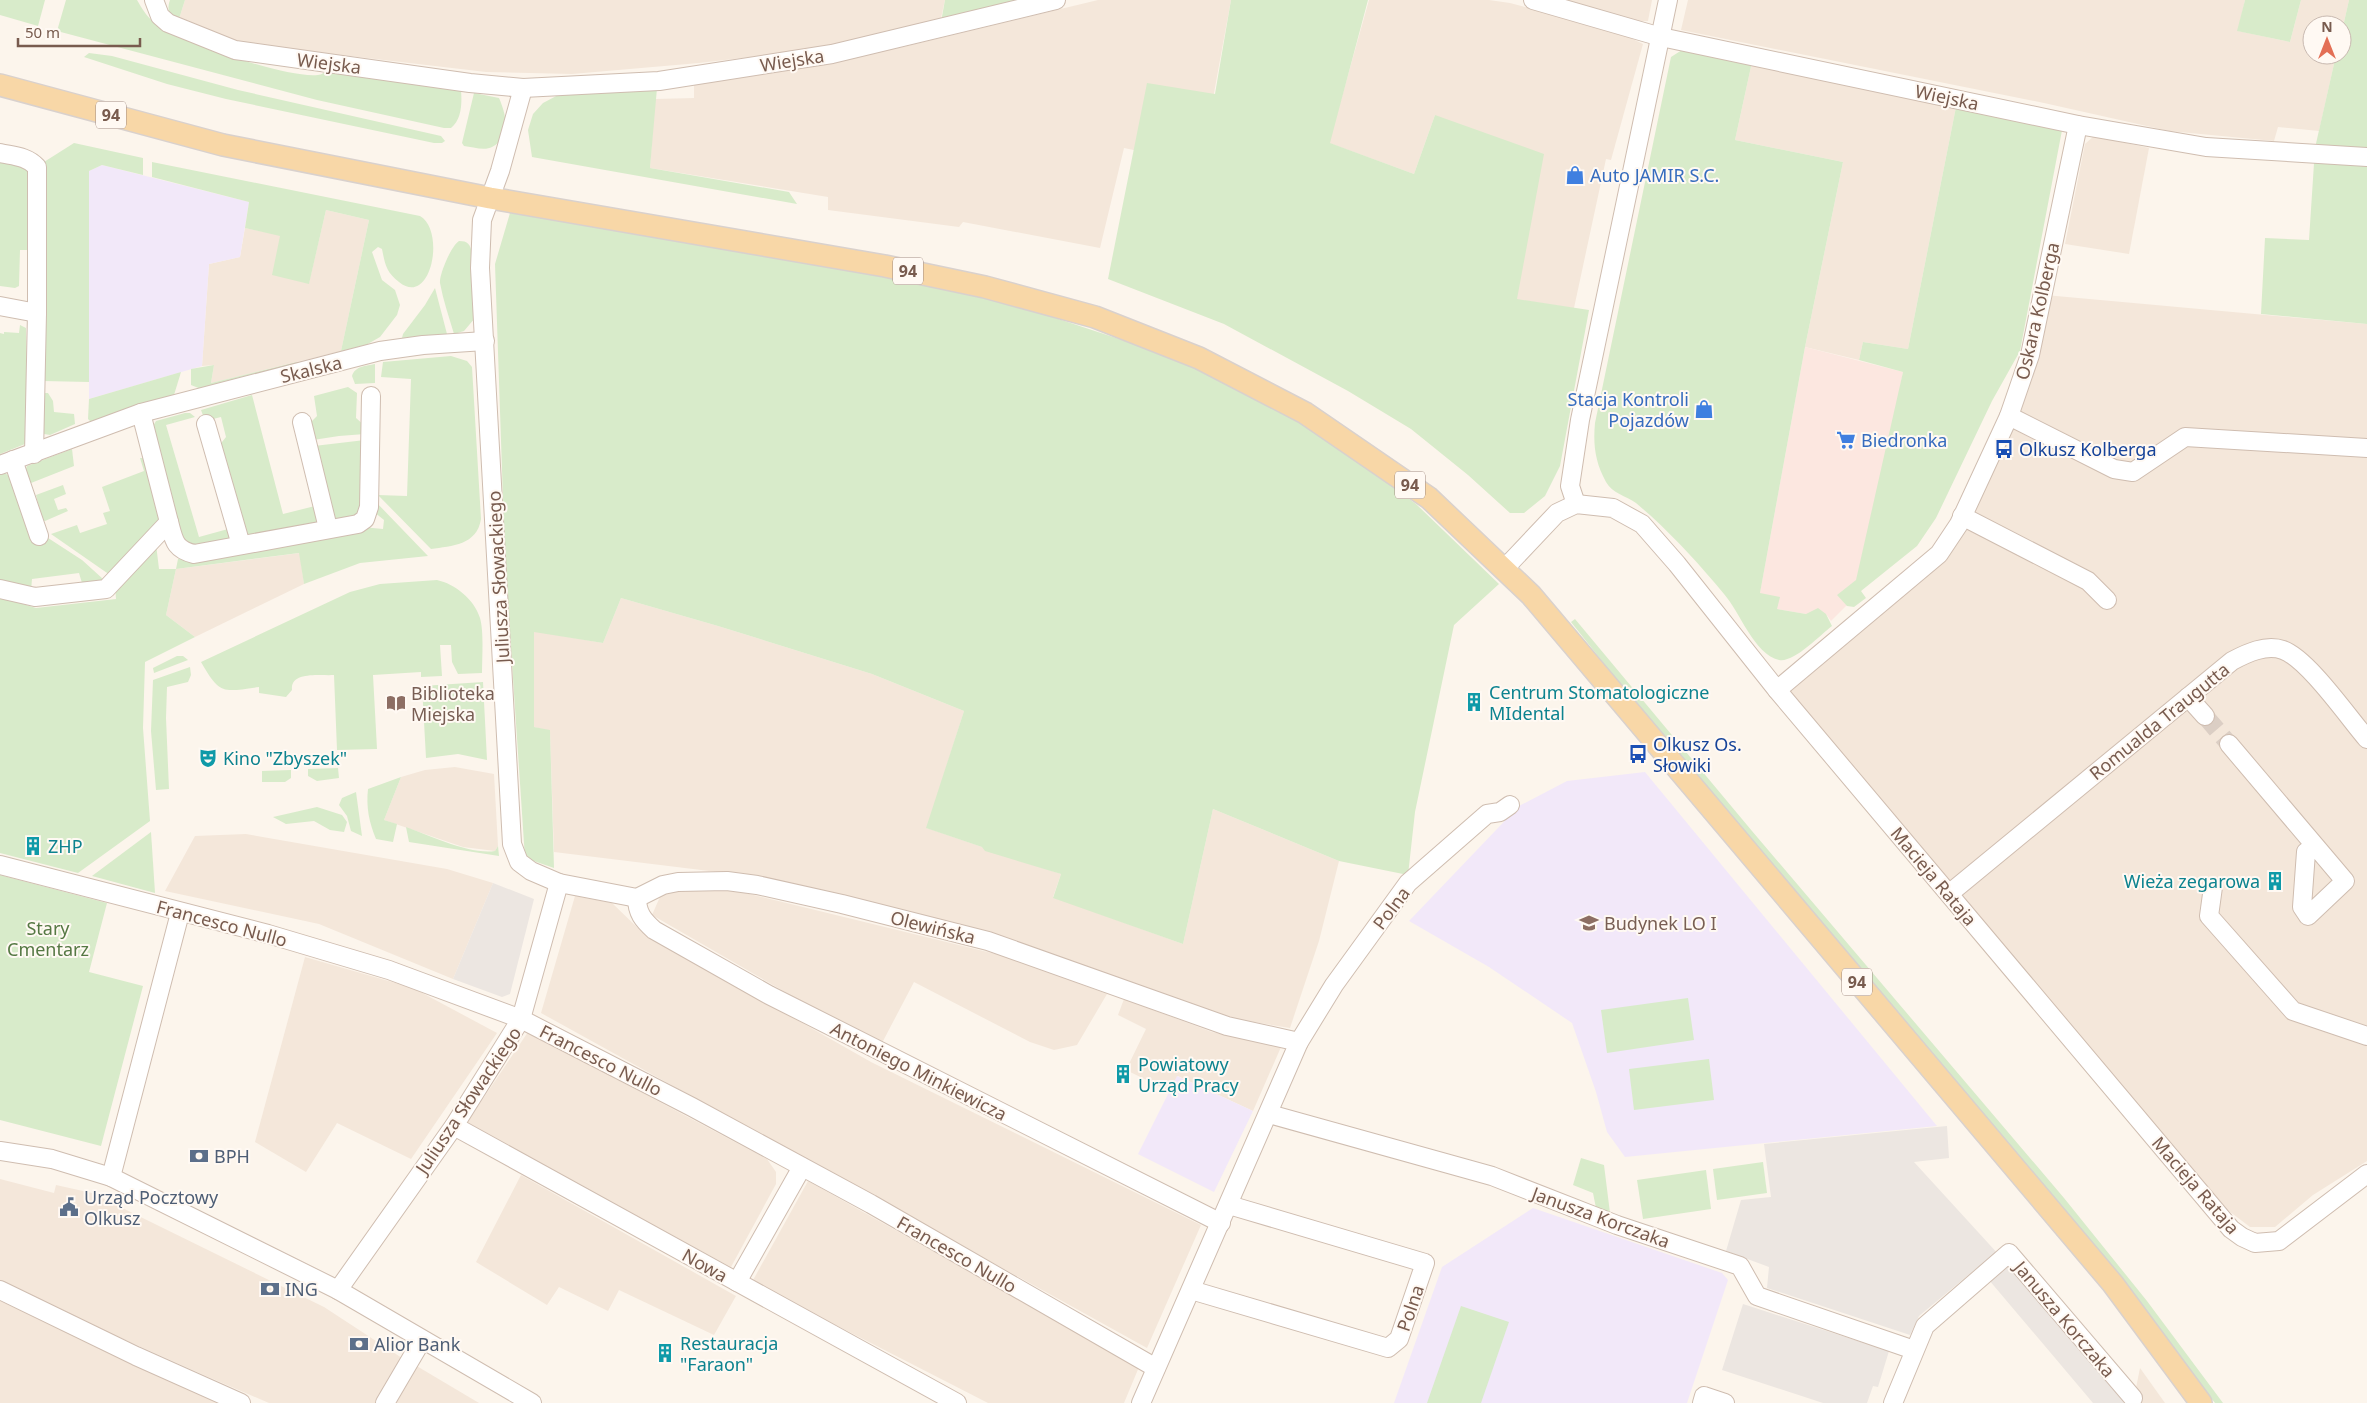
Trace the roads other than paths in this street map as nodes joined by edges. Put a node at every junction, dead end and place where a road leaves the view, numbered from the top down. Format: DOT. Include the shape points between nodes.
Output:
graph roads {
  1 [pos="154,0"];
  2 [pos="1056,0"];
  3 [pos="1533,0"];
  4 [pos="1668,0"];
  5 [pos="1661,38"];
  6 [pos="0,85"];
  7 [pos="523,88"];
  8 [pos="2078,125"];
  9 [pos="0,153"];
  10 [pos="2367,157"];
  11 [pos="490,198"];
  12 [pos="0,306"];
  13 [pos="37,313"];
  14 [pos="485,341"];
  15 [pos="371,396"];
  16 [pos="141,413"];
  17 [pos="2009,416"];
  18 [pos="302,422"];
  19 [pos="206,424"];
  20 [pos="2367,448"];
  21 [pos="34,454"];
  22 [pos="7,463"];
  23 [pos="1576,504"];
  24 [pos="1962,516"];
  25 [pos="169,522"];
  26 [pos="328,528"];
  27 [pos="39,536"];
  28 [pos="241,545"];
  29 [pos="1505,568"];
  30 [pos="0,589"];
  31 [pos="2107,600"];
  32 [pos="1777,690"];
  33 [pos="2188,697"];
  34 [pos="2205,716"];
  35 [pos="2367,739"];
  36 [pos="2229,744"];
  37 [pos="1510,805"];
  38 [pos="2314,846"];
  39 [pos="0,865"];
  40 [pos="559,883"];
  41 [pos="2213,887"];
  42 [pos="1950,893"];
  43 [pos="637,898"];
  44 [pos="180,913"];
  45 [pos="521,1020"];
  46 [pos="2367,1036"];
  47 [pos="1299,1042"];
  48 [pos="1269,1114"];
  49 [pos="454,1126"];
  50 [pos="0,1150"];
  51 [pos="802,1167"];
  52 [pos="2367,1174"];
  53 [pos="111,1177"];
  54 [pos="1228,1205"];
  55 [pos="1221,1223"];
  56 [pos="737,1282"];
  57 [pos="0,1290"];
  58 [pos="338,1290"];
  59 [pos="1191,1290"];
  60 [pos="422,1340"];
  61 [pos="1914,1350"];
  62 [pos="1156,1368"];
  63 [pos="2133,1398"];
  64 [pos="241,1403"];
  65 [pos="385,1403"];
  66 [pos="532,1403"];
  67 [pos="957,1403"];
  68 [pos="1141,1403"];
  69 [pos="1702,1403"];
  70 [pos="1725,1403"];
  71 [pos="1893,1403"];
  72 [pos="2201,1403"];
  1 -- 7 [label="street, Wiejska" via="160,16 168,23 235,50"];
  2 -- 7 [label="street, Wiejska" via="832,54 659,81"];
  3 -- 5 [label="street, Wiejska"];
  4 -- 5 [label="street"];
  5 -- 8 [label="street, Wiejska"];
  5 -- 23 [label="street" via="1580,420 1570,486"];
  6 -- 11 [label="main road, 94" via="223,146"];
  7 -- 11 [label="street, Juliusza Słowackiego"];
  8 -- 10 [label="street, Wiejska" via="2206,147"];
  8 -- 17 [label="street, Oskara Kolberga" via="2030,355"];
  9 -- 13 [label="street" via="24,158 37,166"];
  11 -- 14 [label="street, Juliusza Słowackiego" via="482,220 480,268"];
  11 -- 29 [label="main road, 94" via="885,266 985,286 1095,317 1199,358 1306,413 1429,498"];
  12 -- 13 [label="street"];
  13 -- 21 [label="street"];
  14 -- 16 [label="street, Skalska" via="380,351"];
  14 -- 40 [label="street, Juliusza Słowackiego" via="512,844 519,862"];
  15 -- 26 [label="street" via="369,507 365,519 358,524"];
  16 -- 21 [label="street, Skalska"];
  16 -- 25 [label="street"];
  17 -- 20 [label="street" via="2126,472 2133,472 2185,437"];
  17 -- 24 [label="street, Oskara Kolberga"];
  18 -- 26 [label="street"];
  19 -- 28 [label="street"];
  21 -- 22 [label="street, Skalska"];
  22 -- 27 [label="street"];
  23 -- 29 [label="street" via="1557,513"];
  23 -- 32 [label="street, Macieja Rataja" via="1613,508 1642,524"];
  24 -- 31 [label="street" via="2088,581"];
  24 -- 32 [label="street, Oskara Kolberga" via="1939,554"];
  25 -- 28 [label="street" via="177,546 183,552 194,554"];
  25 -- 30 [label="street" via="106,589 35,597"];
  26 -- 28 [label="street"];
  29 -- 72 [label="main road, 94" via="1600,675 2107,1276"];
  32 -- 42 [label="street, Macieja Rataja"];
  33 -- 34 [label="street"];
  33 -- 35 [label="street, Romualda Traugutta" via="2240,656 2264,648 2282,650 2301,660"];
  33 -- 42 [label="street, Romualda Traugutta"];
  36 -- 38 [label="street"];
  37 -- 47 [label="street, Polna" via="1500,812 1487,814 1408,883 1334,985"];
  39 -- 44 [label="street, Francesco Nullo"];
  40 -- 43 [label="street"];
  40 -- 45 [label="street, Juliusza Słowackiego"];
  41 -- 46 [label="street" via="2210,916 2293,1011"];
  42 -- 52 [label="street, Macieja Rataja" via="2231,1229 2242,1237 2255,1243 2279,1242"];
  43 -- 47 [label="street, Olewińska" via="663,885 678,882 727,881 757,885 988,941 1227,1026"];
  43 -- 55 [label="street, Antoniego Minkiewicza" via="637,908 654,930 769,995"];
  44 -- 45 [label="street, Francesco Nullo" via="268,934 389,970"];
  44 -- 53 [label="street"];
  45 -- 49 [label="street, Juliusza Słowackiego"];
  45 -- 51 [label="street, Francesco Nullo"];
  47 -- 48 [label="street, Polna"];
  48 -- 54 [label="street, Polna"];
  48 -- 61 [label="street, Janusza Korczaka" via="1492,1176 1740,1266 1757,1296"];
  49 -- 56 [label="street, Nowa"];
  49 -- 58 [label="street, Juliusza Słowackiego"];
  50 -- 53 [label="street" via="52,1159"];
  51 -- 56 [label="street"];
  51 -- 62 [label="street, Francesco Nullo"];
  53 -- 58 [label="street"];
  54 -- 55 [label="street, Polna"];
  54 -- 59 [label="street, Polna" via="1425,1262 1399,1338 1388,1348"];
  55 -- 59 [label="street, Polna"];
  56 -- 67 [label="street, Nowa"];
  57 -- 64 [label="street"];
  58 -- 60 [label="street"];
  59 -- 62 [label="street, Polna"];
  60 -- 65 [label="street"];
  60 -- 66 [label="street"];
  61 -- 63 [label="street, Janusza Korczaka" via="1925,1326 2009,1253"];
  61 -- 71 [label="street, Janusza Korczaka"];
  62 -- 68 [label="street, Polna"];
  69 -- 70 [label="street" via="1704,1396"];
}
